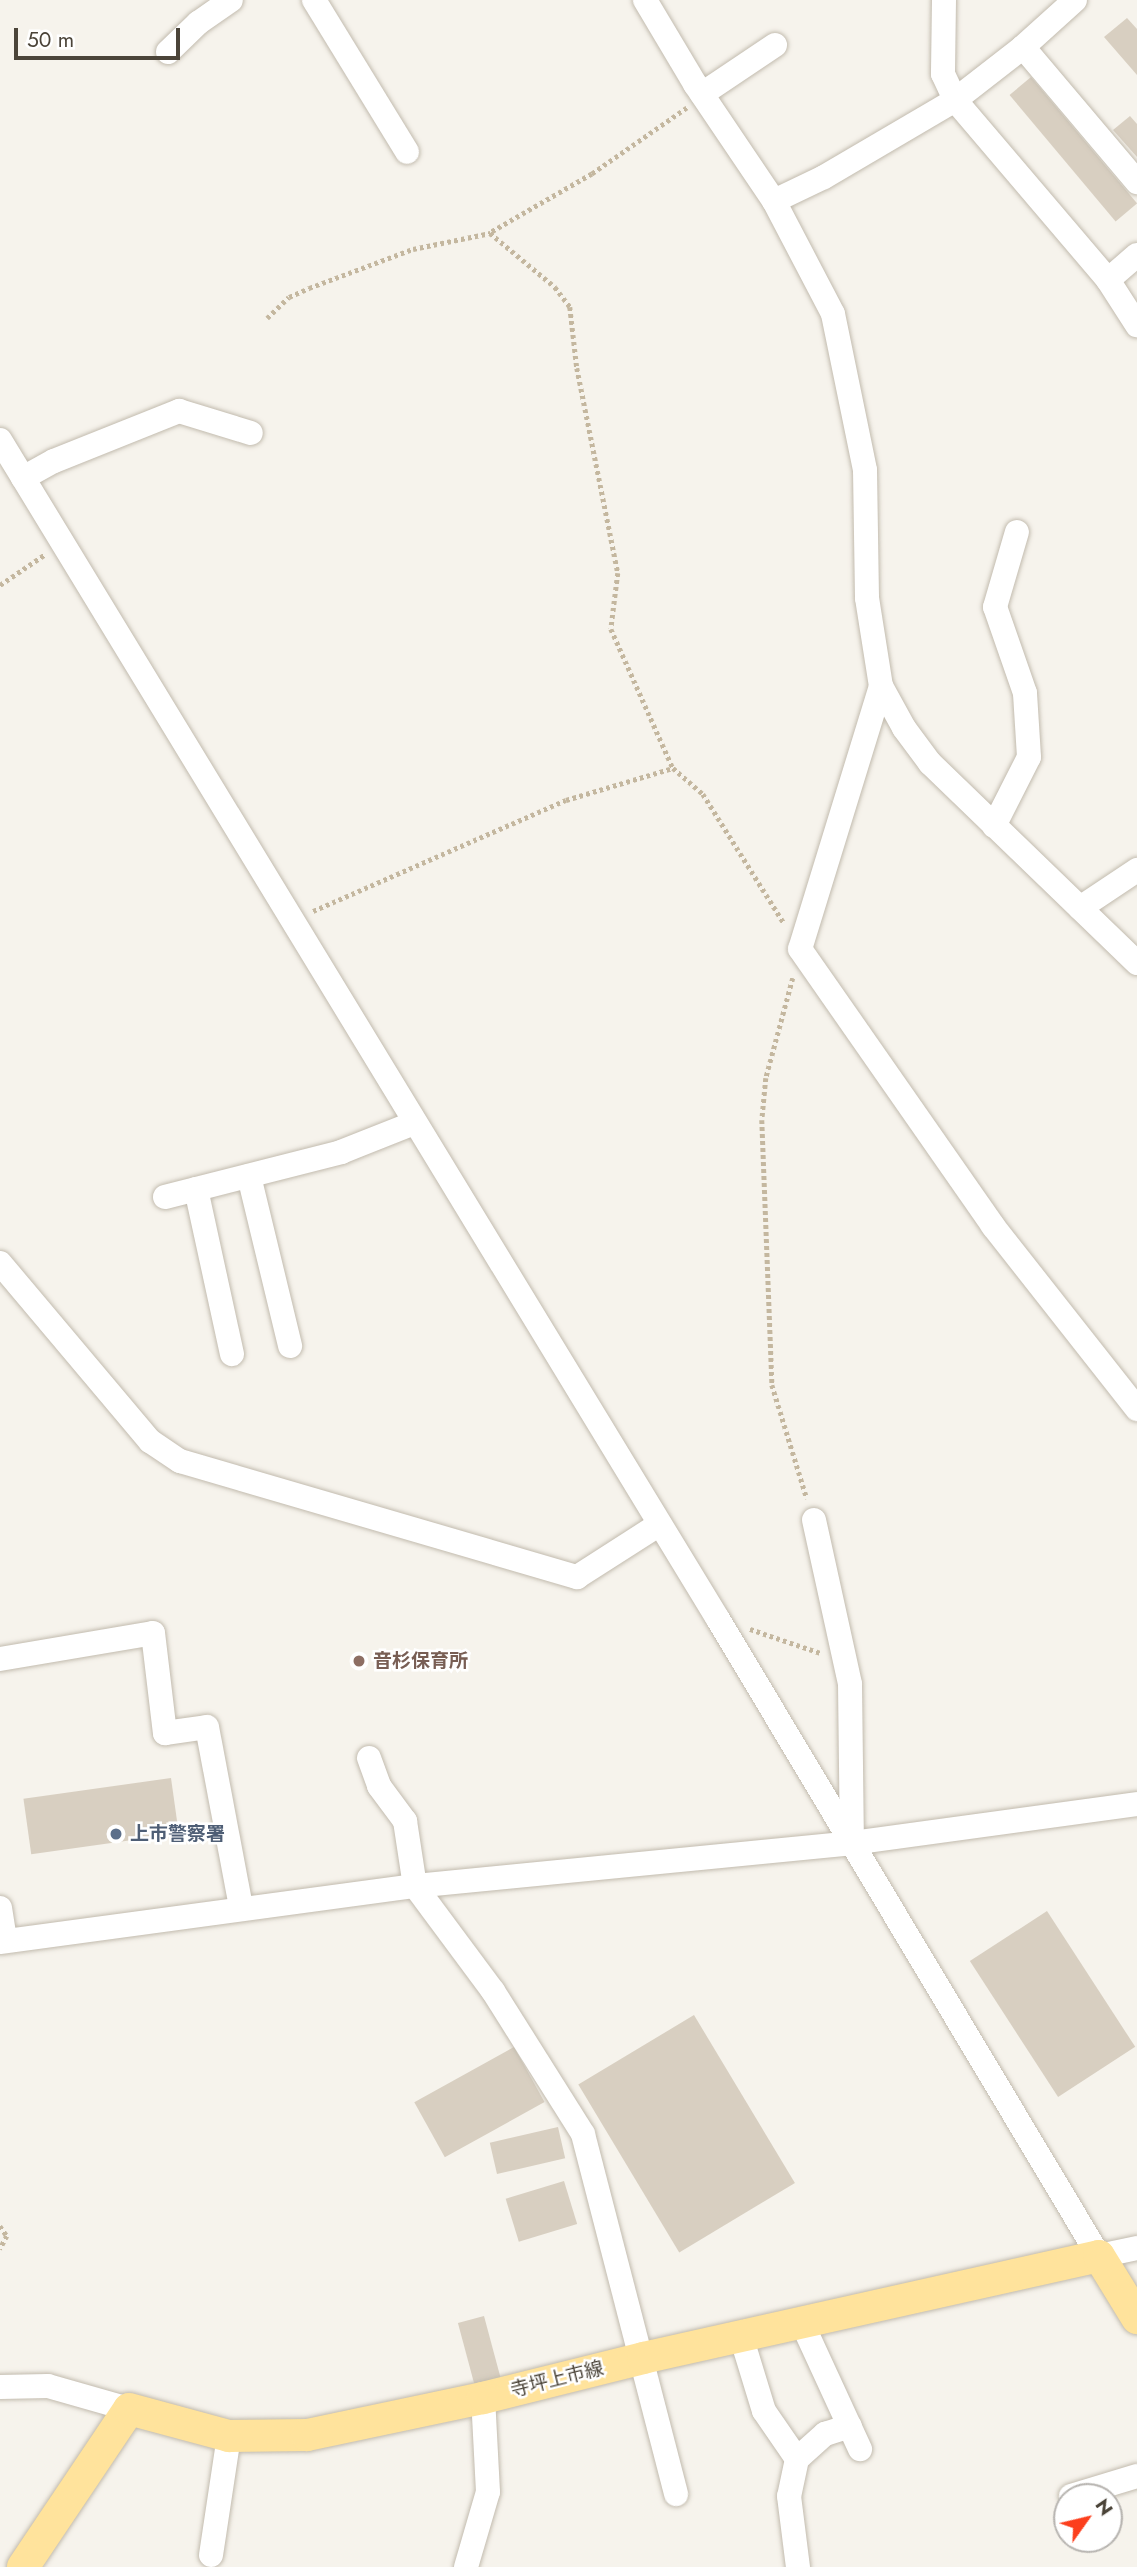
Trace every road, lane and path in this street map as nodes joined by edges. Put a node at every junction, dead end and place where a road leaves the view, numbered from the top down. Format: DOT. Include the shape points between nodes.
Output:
graph roads {
  1 [pos="231,0"];
  2 [pos="314,0"];
  3 [pos="645,0"];
  4 [pos="944,0"];
  5 [pos="1074,0"];
  6 [pos="775,45"];
  7 [pos="1023,47"];
  8 [pos="168,52"];
  9 [pos="702,94"];
  10 [pos="955,100"];
  11 [pos="407,152"];
  12 [pos="1137,182"];
  13 [pos="775,201"];
  14 [pos="490,233"];
  15 [pos="1137,255"];
  16 [pos="1108,280"];
  17 [pos="267,318"];
  18 [pos="1137,325"];
  19 [pos="251,433"];
  20 [pos="0,440"];
  21 [pos="23,478"];
  22 [pos="1017,532"];
  23 [pos="62,543"];
  24 [pos="0,585"];
  25 [pos="881,686"];
  26 [pos="673,768"];
  27 [pos="993,826"];
  28 [pos="1137,870"];
  29 [pos="1080,908"];
  30 [pos="291,920"];
  31 [pos="800,949"];
  32 [pos="1137,963"];
  33 [pos="414,1123"];
  34 [pos="249,1176"];
  35 [pos="197,1189"];
  36 [pos="165,1198"];
  37 [pos="0,1263"];
  38 [pos="289,1346"];
  39 [pos="232,1354"];
  40 [pos="1137,1409"];
  41 [pos="814,1520"];
  42 [pos="660,1524"];
  43 [pos="718,1619"];
  44 [pos="0,1659"];
  45 [pos="845,1661"];
  46 [pos="369,1758"];
  47 [pos="1137,1804"];
  48 [pos="852,1843"];
  49 [pos="415,1885"];
  50 [pos="242,1907"];
  51 [pos="0,1908"];
  52 [pos="2,1941"];
  53 [pos="0,2226"];
  54 [pos="1137,2248"];
  55 [pos="0,2249"];
  56 [pos="1099,2256"];
  57 [pos="1137,2318"];
  58 [pos="802,2323"];
  59 [pos="741,2336"];
  60 [pos="643,2358"];
  61 [pos="0,2387"];
  62 [pos="482,2398"];
  63 [pos="129,2409"];
  64 [pos="849,2426"];
  65 [pos="229,2436"];
  66 [pos="860,2449"];
  67 [pos="797,2459"];
  68 [pos="1137,2476"];
  69 [pos="1114,2483"];
  70 [pos="676,2494"];
  71 [pos="211,2555"];
  72 [pos="23,2567"];
  73 [pos="466,2567"];
  74 [pos="798,2567"];
  1 -- 8 [label="street"];
  2 -- 11 [label="street"];
  3 -- 9 [label="street"];
  4 -- 10 [label="street" via="943,74"];
  5 -- 7 [label="street"];
  6 -- 9 [label="street"];
  7 -- 10 [label="street"];
  7 -- 12 [label="street"];
  9 -- 13 [label="street"];
  9 -- 14 [label="path" via="592,174"];
  10 -- 13 [label="street"];
  10 -- 16 [label="street"];
  13 -- 25 [label="street" via="833,314 865,470 867,598"];
  14 -- 17 [label="path" via="413,249 309,288 289,297"];
  14 -- 26 [label="path" via="555,287 570,307 577,368 618,573 611,629"];
  15 -- 16 [label="street"];
  16 -- 18 [label="street"];
  19 -- 21 [label="street" via="180,411"];
  20 -- 21 [label="street"];
  21 -- 23 [label="street"];
  22 -- 27 [label="street" via="995,607 1025,693 1029,757"];
  23 -- 24 [label="path"];
  23 -- 30 [label="street"];
  25 -- 27 [label="street" via="930,763"];
  25 -- 31 [label="street"];
  26 -- 30 [label="path" via="566,800"];
  26 -- 31 [label="path" via="703,794"];
  27 -- 29 [label="street"];
  28 -- 29 [label="street"];
  29 -- 32 [label="street"];
  30 -- 33 [label="street"];
  31 -- 40 [label="street" via="993,1226"];
  31 -- 41 [label="path" via="766,1078 762,1121 772,1385"];
  33 -- 34 [label="street" via="341,1152"];
  33 -- 42 [label="street"];
  34 -- 35 [label="street"];
  34 -- 38 [label="street"];
  35 -- 36 [label="street"];
  35 -- 39 [label="street"];
  37 -- 42 [label="street" via="150,1441 180,1461 577,1577"];
  41 -- 45 [label="street"];
  42 -- 43 [label="street"];
  43 -- 45 [label="path"];
  43 -- 48 [label="street"];
  44 -- 50 [label="street" via="153,1633 165,1733 207,1727"];
  45 -- 48 [label="street" via="850,1684"];
  46 -- 49 [label="street" via="379,1786 405,1821"];
  47 -- 48 [label="street"];
  48 -- 49 [label="street"];
  48 -- 56 [label="street"];
  49 -- 50 [label="street"];
  49 -- 60 [label="street" via="493,1991 583,2134"];
  50 -- 52 [label="street"];
  51 -- 52 [label="street"];
  53 -- 55 [label="path" via="7,2236"];
  54 -- 56 [label="street"];
  56 -- 57 [label="main road"];
  56 -- 58 [label="main road, 寺坪上市線"];
  58 -- 59 [label="main road, 寺坪上市線"];
  58 -- 64 [label="street"];
  59 -- 60 [label="main road, 寺坪上市線"];
  59 -- 67 [label="street" via="764,2411"];
  60 -- 62 [label="main road, 寺坪上市線"];
  60 -- 70 [label="street"];
  61 -- 63 [label="street" via="48,2386"];
  62 -- 65 [label="main road, 寺坪上市線" via="307,2435"];
  62 -- 73 [label="street" via="488,2491"];
  63 -- 65 [label="main road, 寺坪上市線"];
  63 -- 72 [label="main road"];
  64 -- 66 [label="street"];
  64 -- 67 [label="street" via="825,2434"];
  65 -- 71 [label="street"];
  67 -- 74 [label="street" via="789,2496"];
  68 -- 69 [label="street"];
}
